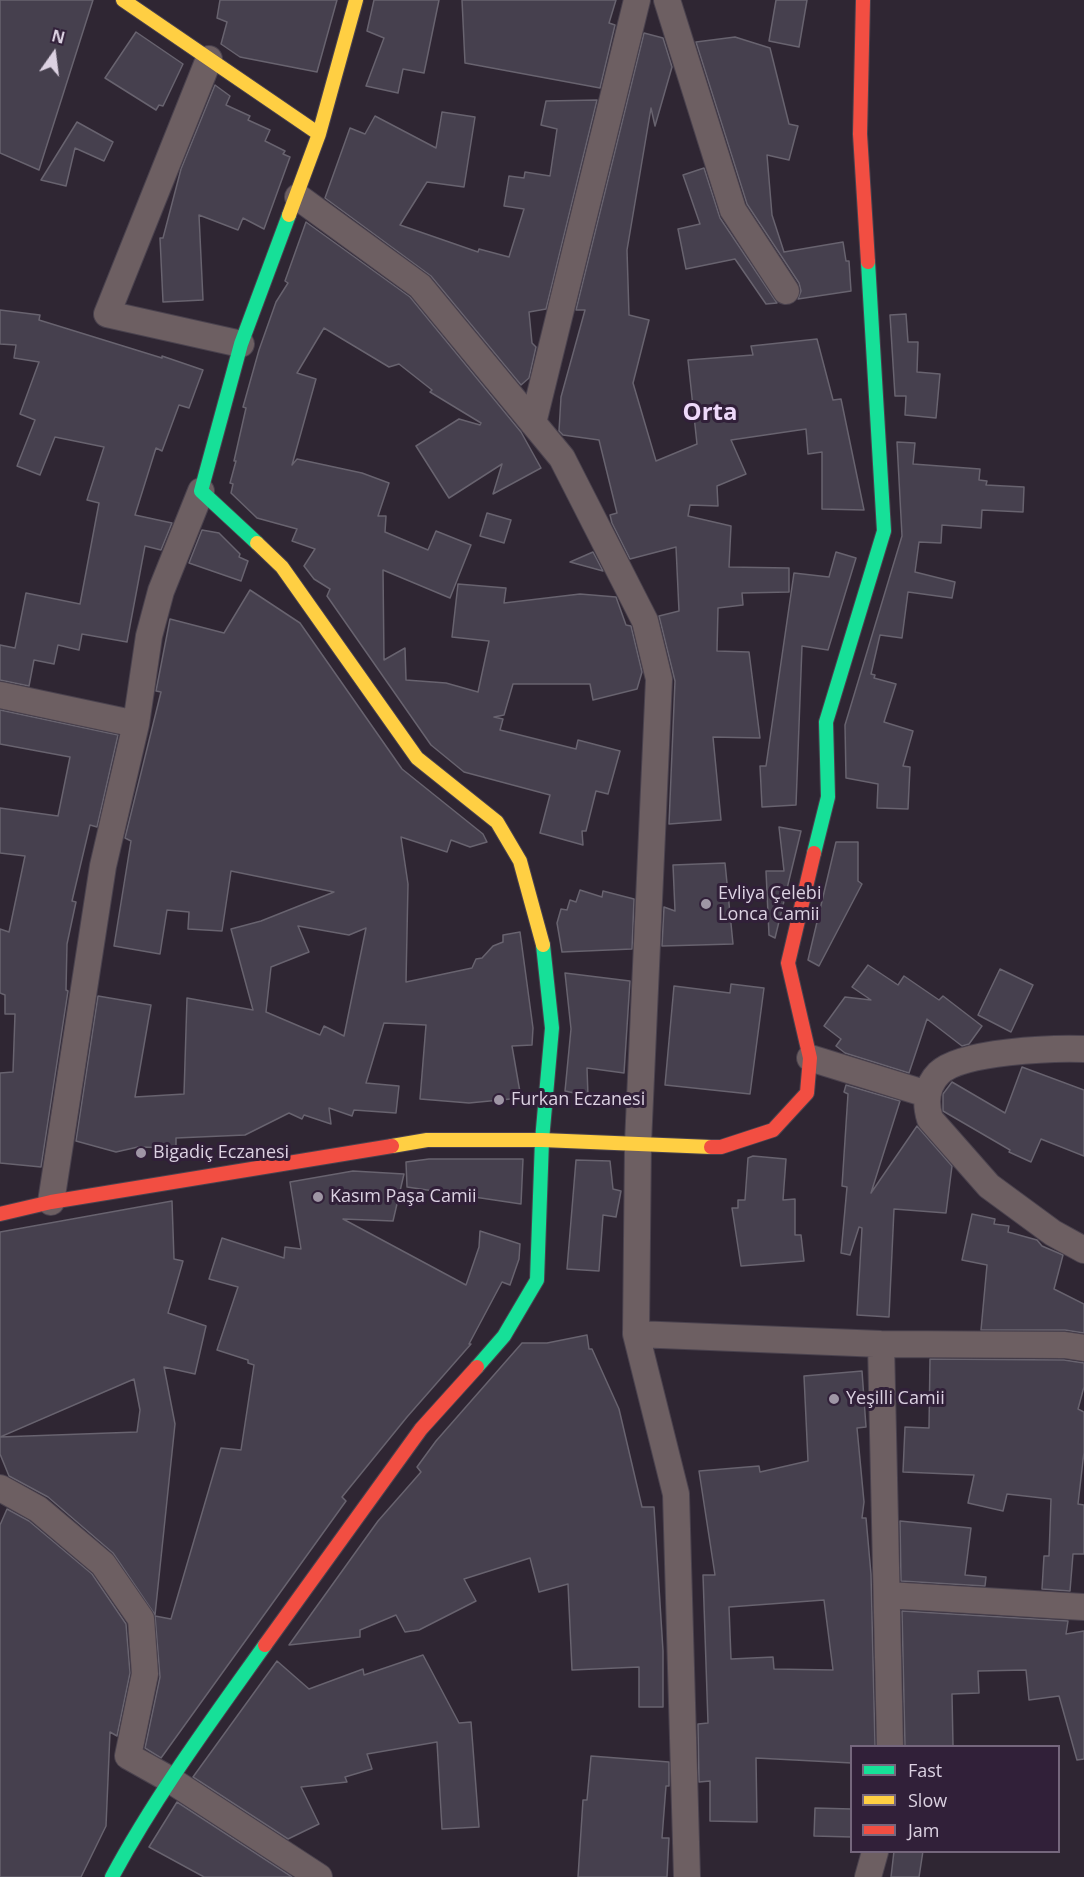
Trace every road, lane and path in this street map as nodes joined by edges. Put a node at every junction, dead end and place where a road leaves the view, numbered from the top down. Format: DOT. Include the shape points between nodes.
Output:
graph roads {
  1 [pos="123,0"];
  2 [pos="356,0"];
  3 [pos="637,0"];
  4 [pos="667,0"];
  5 [pos="863,0"];
  6 [pos="209,59"];
  7 [pos="319,134"];
  8 [pos="298,197"];
  9 [pos="786,291"];
  10 [pos="241,344"];
  11 [pos="533,423"];
  12 [pos="201,492"];
  13 [pos="0,695"];
  14 [pos="136,724"];
  15 [pos="1084,1049"];
  16 [pos="810,1058"];
  17 [pos="927,1094"];
  18 [pos="542,1140"];
  19 [pos="638,1143"];
  20 [pos="51,1202"];
  21 [pos="0,1214"];
  22 [pos="1084,1251"];
  23 [pos="636,1334"];
  24 [pos="881,1344"];
  25 [pos="1084,1348"];
  26 [pos="0,1488"];
  27 [pos="887,1595"];
  28 [pos="1084,1607"];
  29 [pos="890,1745"];
  30 [pos="169,1779"];
  31 [pos="874,1853"];
  32 [pos="112,1877"];
  33 [pos="319,1877"];
  34 [pos="687,1877"];
  35 [pos="868,1877"];
  1 -- 6 [label="street"];
  2 -- 7 [label="street"];
  3 -- 11 [label="street"];
  4 -- 9 [label="street" via="733,210"];
  5 -- 16 [label="street" via="860,134 884,531 826,722 828,797 788,963"];
  6 -- 7 [label="street"];
  6 -- 10 [label="street" via="107,314"];
  7 -- 8 [label="street"];
  8 -- 10 [label="street"];
  8 -- 11 [label="street" via="420,286"];
  10 -- 12 [label="street"];
  11 -- 19 [label="street" via="562,458 645,621 659,680"];
  12 -- 14 [label="street" via="161,591 149,636"];
  12 -- 18 [label="street" via="282,567 417,758 497,822 520,861 542,940 552,1028"];
  13 -- 14 [label="street"];
  14 -- 20 [label="street" via="103,866"];
  15 -- 17 [label="street" via="1006,1053 951,1065 940,1071"];
  16 -- 17 [label="street"];
  16 -- 19 [label="street" via="807,1093 773,1130 721,1147"];
  17 -- 22 [label="street" via="930,1119 989,1186 1021,1212"];
  18 -- 19 [label="street"];
  18 -- 20 [label="street" via="428,1140"];
  18 -- 30 [label="street" via="537,1280 504,1336 421,1430"];
  19 -- 23 [label="street"];
  20 -- 21 [label="street"];
  23 -- 24 [label="street"];
  23 -- 34 [label="street" via="676,1494"];
  24 -- 25 [label="street"];
  24 -- 27 [label="street"];
  26 -- 30 [label="street" via="38,1509 103,1564 141,1619 145,1674 128,1756"];
  27 -- 28 [label="street"];
  27 -- 29 [label="street"];
  30 -- 32 [label="street"];
  30 -- 33 [label="street"];
  31 -- 35 [label="street"];
}
